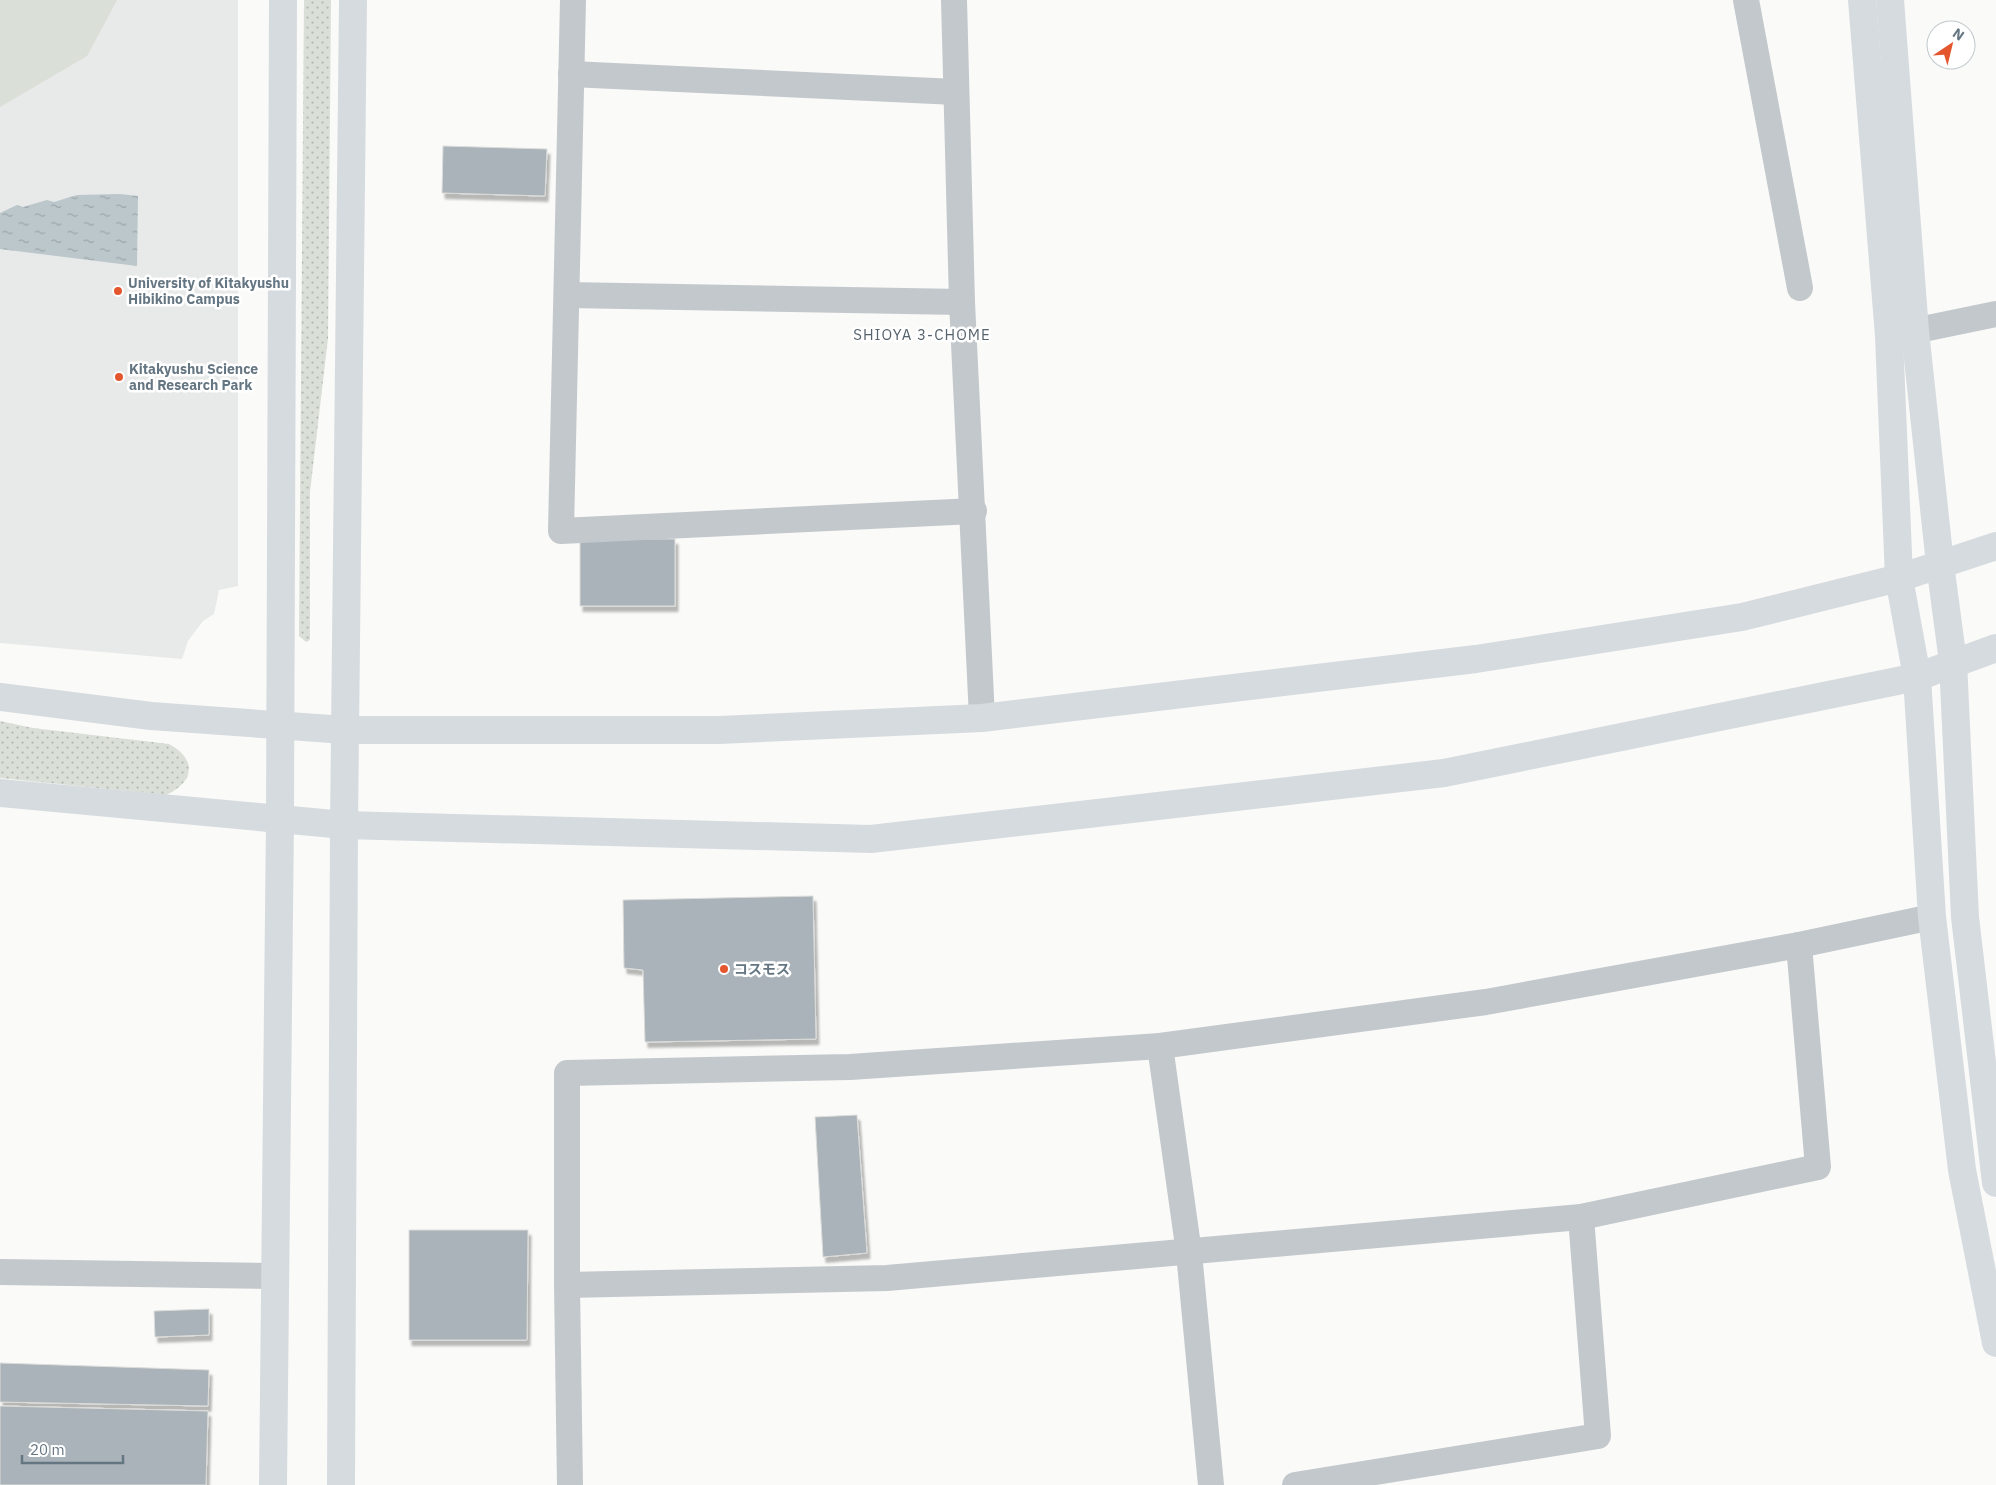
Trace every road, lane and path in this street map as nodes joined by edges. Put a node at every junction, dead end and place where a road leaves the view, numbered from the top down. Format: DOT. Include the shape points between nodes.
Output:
graph roads {
  1 [pos="283,0"];
  2 [pos="353,0"];
  3 [pos="573,0"];
  4 [pos="954,0"];
  5 [pos="1746,0"];
  6 [pos="1862,0"];
  7 [pos="1890,0"];
  8 [pos="571,74"];
  9 [pos="956,92"];
  10 [pos="1800,288"];
  11 [pos="567,295"];
  12 [pos="962,302"];
  13 [pos="1996,314"];
  14 [pos="1915,331"];
  15 [pos="1889,336"];
  16 [pos="974,512"];
  17 [pos="1996,546"];
  18 [pos="1940,564"];
  19 [pos="1899,578"];
  20 [pos="1996,648"];
  21 [pos="1954,662"];
  22 [pos="1917,677"];
  23 [pos="0,697"];
  24 [pos="982,718"];
  25 [pos="281,724"];
  26 [pos="345,730"];
  27 [pos="0,793"];
  28 [pos="280,818"];
  29 [pos="344,825"];
  30 [pos="1932,917"];
  31 [pos="1799,945"];
  32 [pos="1160,1046"];
  33 [pos="1996,1183"];
  34 [pos="1581,1218"];
  35 [pos="1188,1252"];
  36 [pos="0,1272"];
  37 [pos="274,1276"];
  38 [pos="567,1286"];
  39 [pos="1991,1292"];
  40 [pos="1996,1343"];
  41 [pos="273,1485"];
  42 [pos="341,1485"];
  43 [pos="570,1485"];
  44 [pos="1211,1485"];
  45 [pos="1295,1485"];
  1 -- 25 [label="street"];
  2 -- 26 [label="street"];
  3 -- 8 [label="street"];
  4 -- 9 [label="street"];
  5 -- 10 [label="street"];
  6 -- 15 [label="street"];
  7 -- 14 [label="street"];
  8 -- 9 [label="street"];
  8 -- 11 [label="street"];
  9 -- 12 [label="street"];
  11 -- 12 [label="street"];
  11 -- 16 [label="street" via="561,531"];
  12 -- 16 [label="street"];
  13 -- 14 [label="street"];
  14 -- 15 [label="street"];
  14 -- 18 [label="street"];
  15 -- 19 [label="street"];
  16 -- 24 [label="street"];
  17 -- 18 [label="street"];
  18 -- 19 [label="street"];
  18 -- 21 [label="street"];
  19 -- 22 [label="street"];
  19 -- 24 [label="street" via="1742,618 1476,659"];
  20 -- 21 [label="street"];
  21 -- 22 [label="street"];
  21 -- 33 [label="street" via="1965,917"];
  22 -- 29 [label="street" via="1444,773 871,839"];
  22 -- 30 [label="street"];
  23 -- 25 [label="street" via="151,716"];
  24 -- 26 [label="street" via="719,730"];
  25 -- 26 [label="street"];
  25 -- 28 [label="street"];
  26 -- 29 [label="street"];
  27 -- 28 [label="street"];
  28 -- 29 [label="street"];
  28 -- 37 [label="street"];
  29 -- 42 [label="street"];
  30 -- 31 [label="street"];
  30 -- 39 [label="street" via="1962,1170"];
  31 -- 32 [label="street" via="1486,1002"];
  31 -- 34 [label="street" via="1818,1167"];
  32 -- 35 [label="street"];
  32 -- 38 [label="street" via="850,1067 567,1073"];
  34 -- 35 [label="street"];
  34 -- 45 [label="street" via="1598,1436"];
  35 -- 38 [label="street" via="887,1278"];
  35 -- 44 [label="street"];
  36 -- 37 [label="street"];
  37 -- 41 [label="street"];
  38 -- 43 [label="street"];
  39 -- 40 [label="street"];
}
